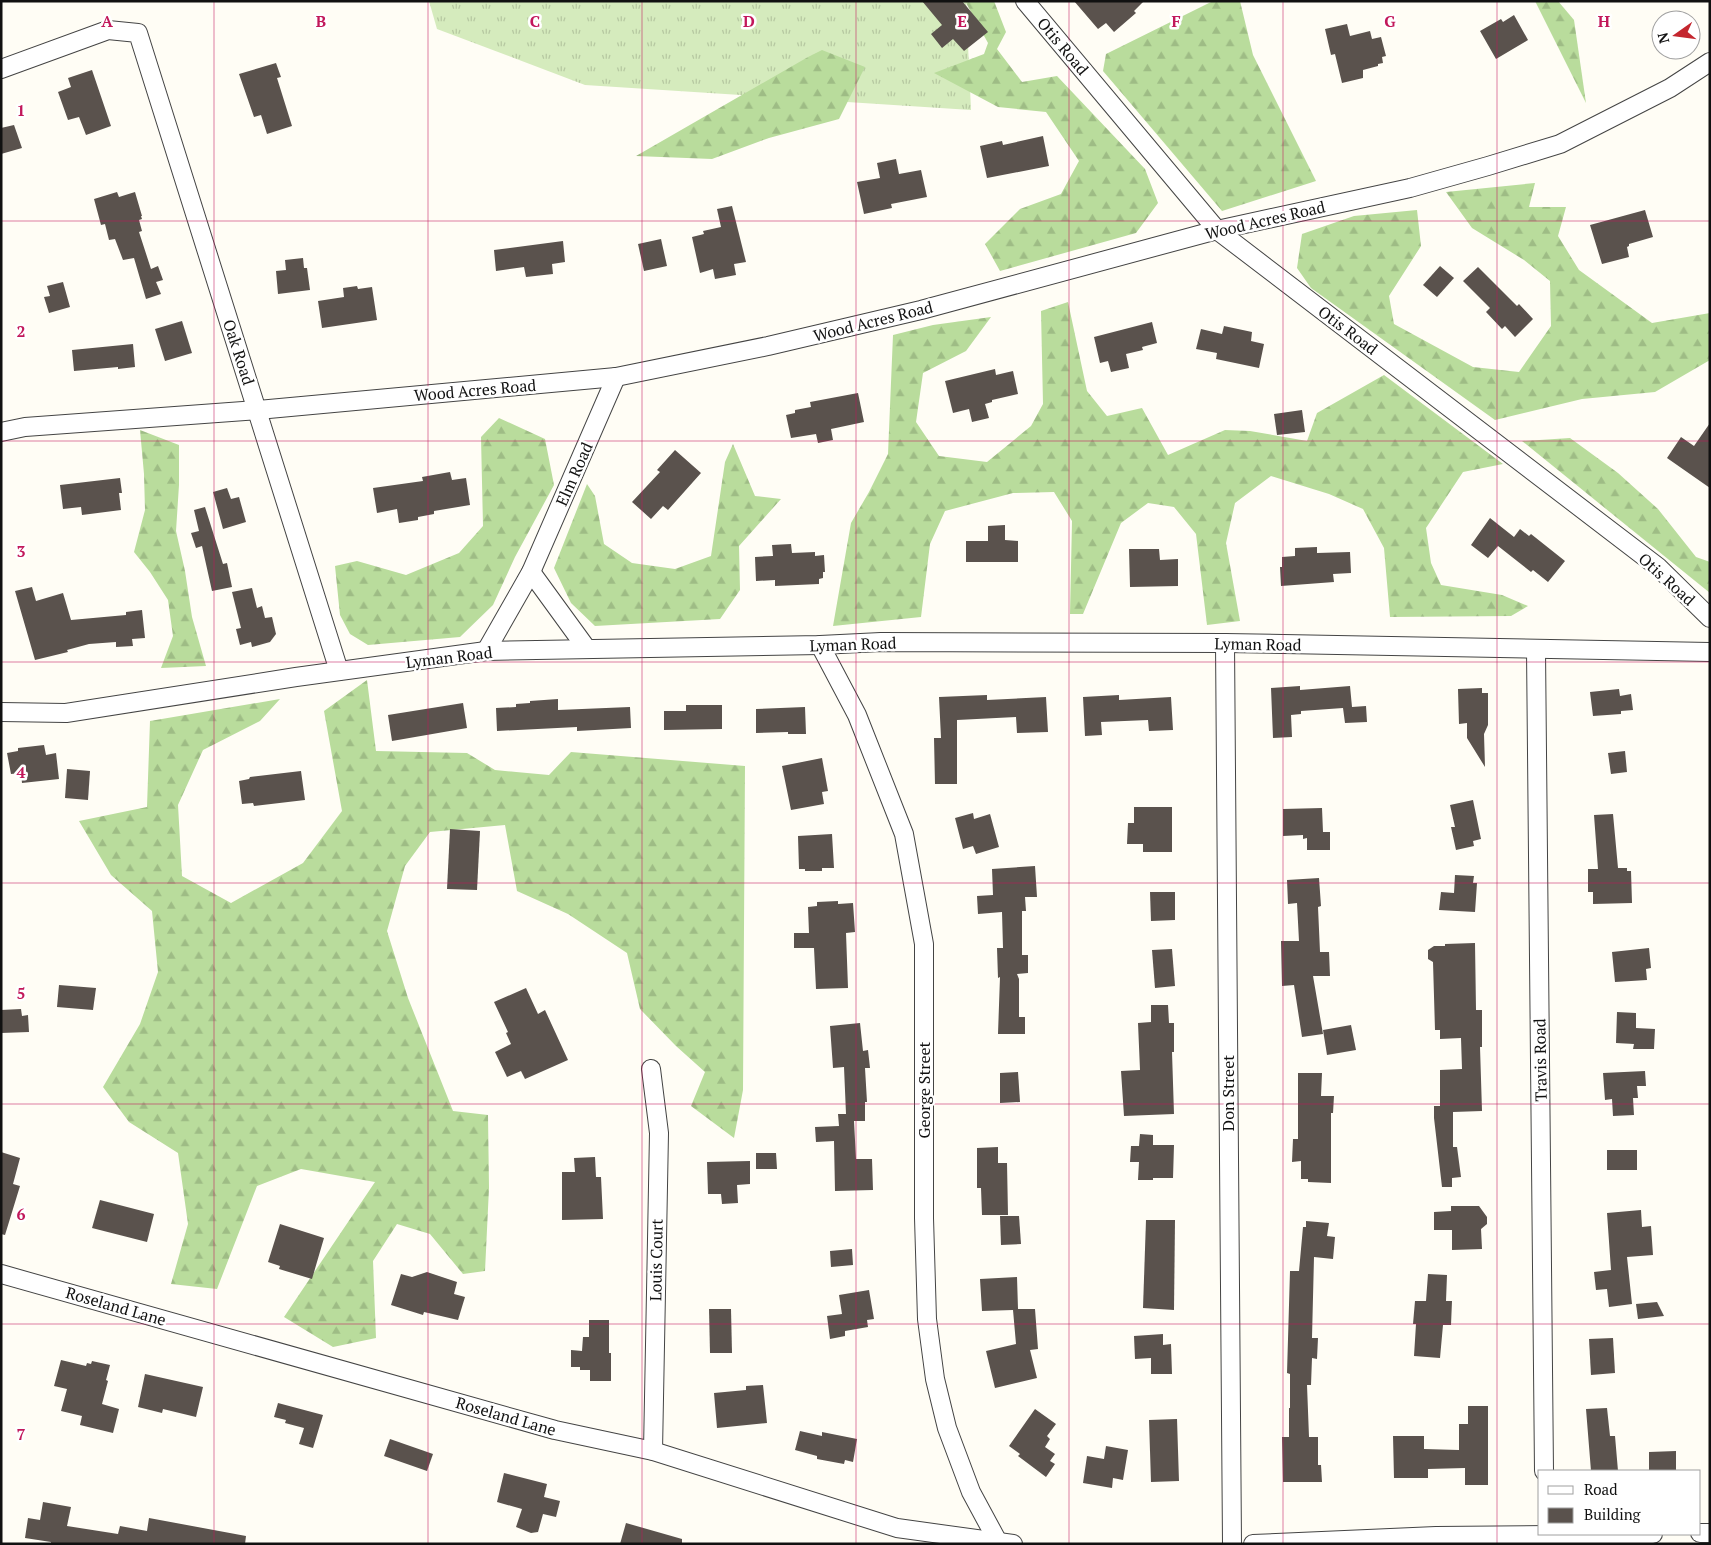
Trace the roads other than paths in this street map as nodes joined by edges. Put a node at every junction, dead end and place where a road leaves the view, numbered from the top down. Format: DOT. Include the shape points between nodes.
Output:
graph roads {
  1 [pos="1026,1"];
  2 [pos="1710,62"];
  3 [pos="1,69"];
  4 [pos="1217,230"];
  5 [pos="616,377"];
  6 [pos="258,410"];
  7 [pos="1,432"];
  8 [pos="532,572"];
  9 [pos="1710,618"];
  10 [pos="1225,643"];
  11 [pos="820,645"];
  12 [pos="587,650"];
  13 [pos="1536,650"];
  14 [pos="486,651"];
  15 [pos="1710,652"];
  16 [pos="339,671"];
  17 [pos="1,712"];
  18 [pos="652,1069"];
  19 [pos="1,1274"];
  20 [pos="653,1451"];
  21 [pos="1544,1470"];
  22 [pos="1545,1535"];
  23 [pos="1005,1543"];
  24 [pos="1232,1544"];
  25 [pos="1253,1544"];
  1 -- 4 [label="street, Otis Road"];
  2 -- 4 [label="street, Wood Acres Road" via="1670,88 1560,144 1410,188"];
  3 -- 6 [label="street, Oak Road" via="108,30 138,33"];
  4 -- 5 [label="street, Wood Acres Road" via="921,310"];
  4 -- 9 [label="street, Otis Road" via="1658,567"];
  5 -- 6 [label="street, Wood Acres Road"];
  5 -- 8 [label="street, Elm Road"];
  6 -- 7 [label="street, Wood Acres Road" via="26,427"];
  6 -- 16 [label="street, Oak Road"];
  8 -- 12 [label="street"];
  8 -- 14 [label="street, Elm Road"];
  10 -- 11 [label="street, Lyman Road" via="881,642"];
  10 -- 13 [label="street, Lyman Road"];
  10 -- 24 [label="street, Don Street"];
  11 -- 12 [label="street, Lyman Road"];
  11 -- 23 [label="street, George Street" via="857,715 904,834 924,944 924,1218 927,1319 934,1379 947,1428 971,1492"];
  12 -- 14 [label="street, Lyman Road"];
  13 -- 15 [label="street, Lyman Road"];
  13 -- 21 [label="street, Travis Road"];
  14 -- 16 [label="street, Lyman Road"];
  16 -- 17 [label="street, Lyman Road" via="66,713"];
  18 -- 20 [label="street, Louis Court" via="658,1133"];
  19 -- 20 [label="street, Roseland Lane" via="555,1430"];
  20 -- 23 [label="street, Roseland Lane" via="897,1528"];
  22 -- 25 [label="street"];
}
